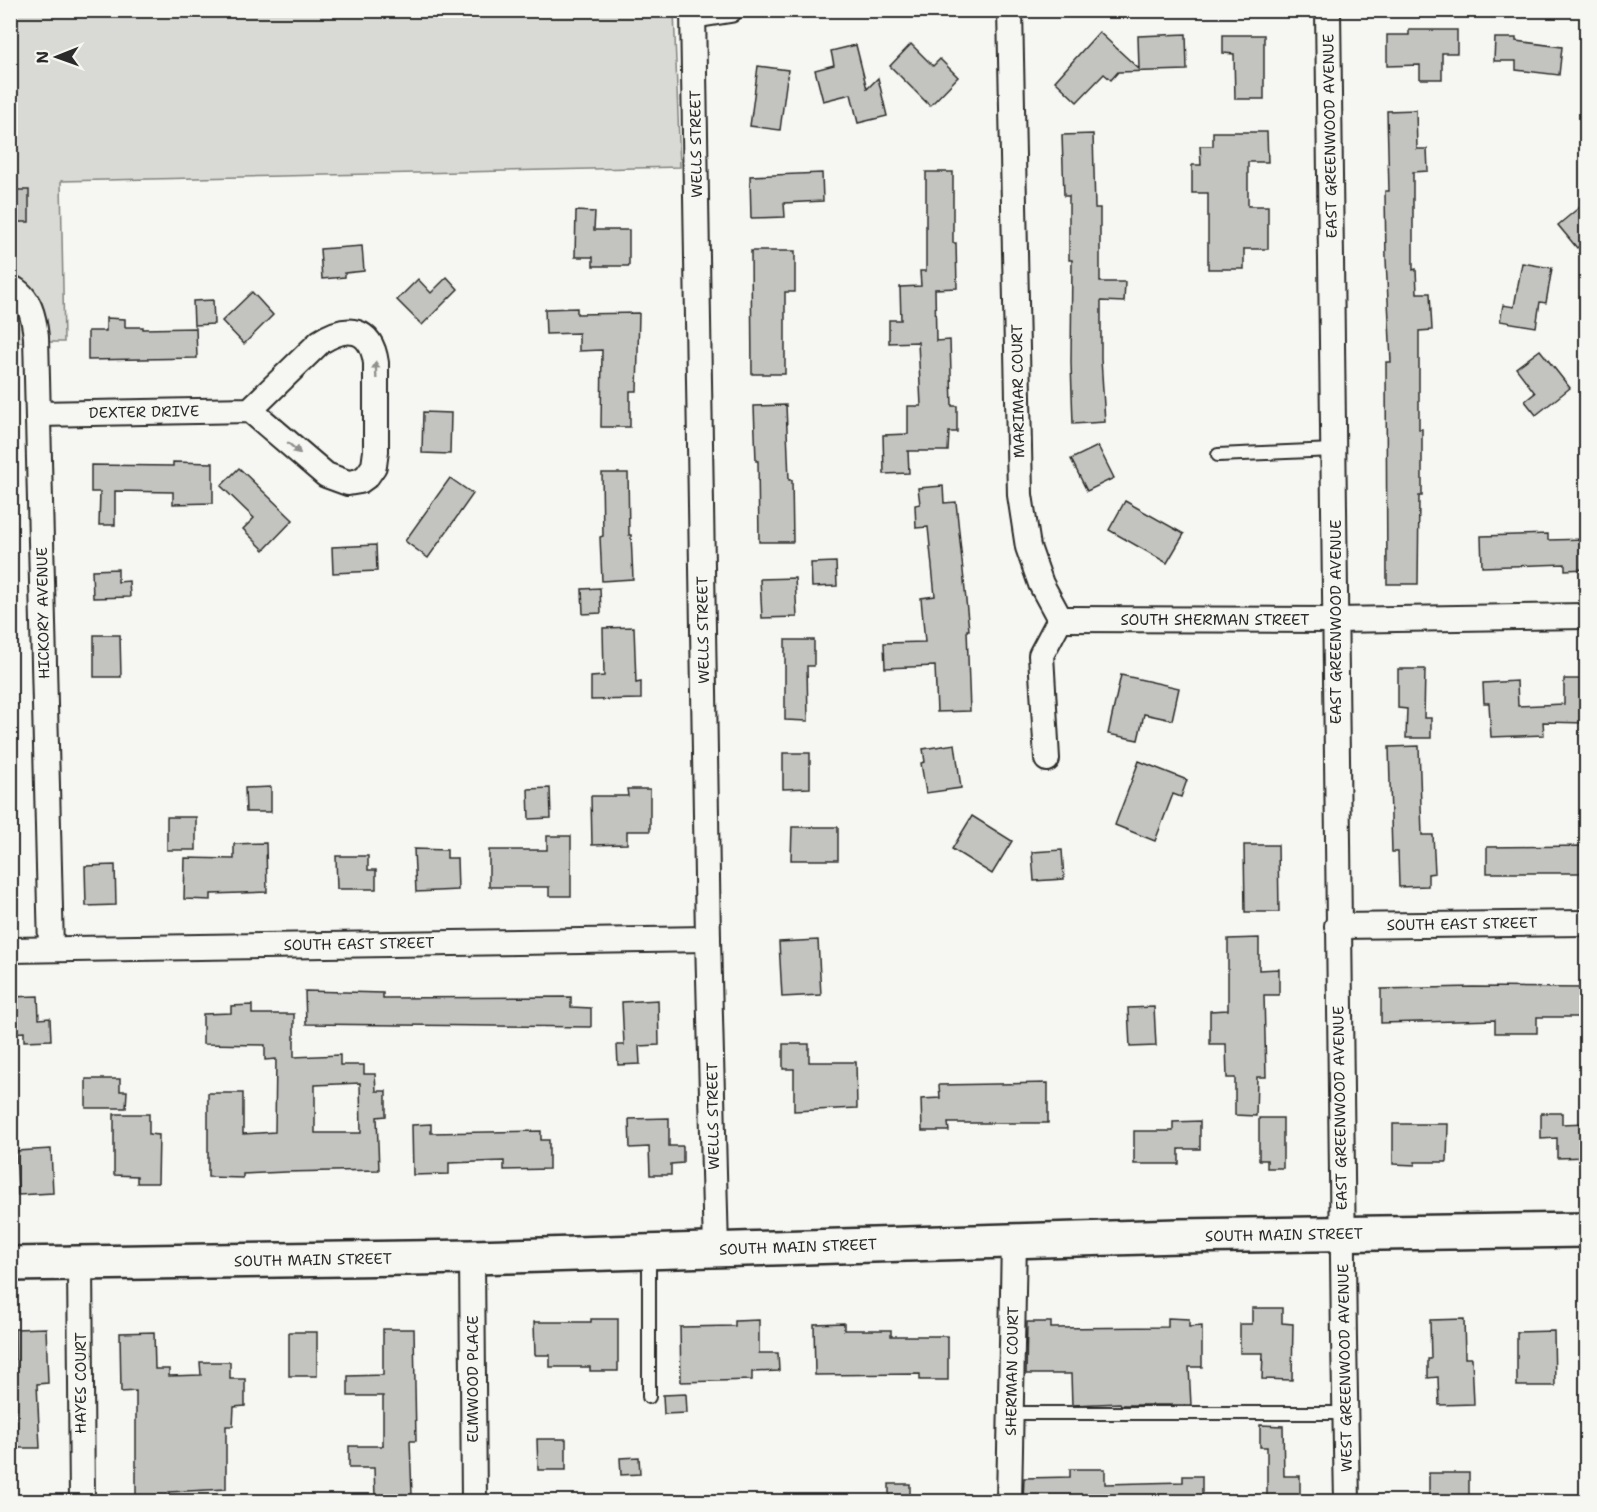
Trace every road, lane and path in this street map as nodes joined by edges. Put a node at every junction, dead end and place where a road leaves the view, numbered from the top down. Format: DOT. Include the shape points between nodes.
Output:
graph roads {
  1 [pos="730,10"];
  2 [pos="1010,10"];
  3 [pos="1328,10"];
  4 [pos="693,13"];
  5 [pos="10,287"];
  6 [pos="250,410"];
  7 [pos="38,414"];
  8 [pos="1334,450"];
  9 [pos="1218,455"];
  10 [pos="1587,616"];
  11 [pos="1060,620"];
  12 [pos="1336,620"];
  13 [pos="1047,759"];
  14 [pos="1587,923"];
  15 [pos="1337,926"];
  16 [pos="708,939"];
  17 [pos="51,949"];
  18 [pos="10,950"];
  19 [pos="1587,1230"];
  20 [pos="1342,1234"];
  21 [pos="1014,1240"];
  22 [pos="716,1250"];
  23 [pos="649,1252"];
  24 [pos="472,1257"];
  25 [pos="10,1264"];
  26 [pos="80,1264"];
  27 [pos="649,1397"];
  28 [pos="1011,1413"];
  29 [pos="1345,1413"];
  30 [pos="82,1502"];
  31 [pos="474,1502"];
  32 [pos="1009,1502"];
  33 [pos="1347,1502"];
  1 -- 4 [label="street"];
  2 -- 11 [label="street, MARIMAR COURT" via="1020,495 1028,547"];
  3 -- 8 [label="street, EAST GREENWOOD AVENUE"];
  4 -- 16 [label="street, WELLS STREET"];
  5 -- 7 [label="street, HICKORY AVENUE" via="18,290 30,305 34,321"];
  6 -- 6 [label="street, one-way" via="326,476 348,483 360,481 374,466 376,451 374,349 356,332 332,334"];
  6 -- 7 [label="street, DEXTER DRIVE"];
  7 -- 17 [label="street, HICKORY AVENUE"];
  8 -- 9 [label="lane"];
  8 -- 12 [label="street, EAST GREENWOOD AVENUE"];
  10 -- 12 [label="street, SOUTH SHERMAN STREET"];
  11 -- 12 [label="street, SOUTH SHERMAN STREET"];
  11 -- 13 [label="street" via="1041,655"];
  12 -- 15 [label="street, EAST GREENWOOD AVENUE"];
  14 -- 15 [label="street, SOUTH EAST STREET"];
  15 -- 20 [label="street, EAST GREENWOOD AVENUE"];
  16 -- 17 [label="street, SOUTH EAST STREET"];
  16 -- 22 [label="street, WELLS STREET"];
  17 -- 18 [label="street, SOUTH EAST STREET"];
  19 -- 20 [label="street, SOUTH MAIN STREET"];
  20 -- 21 [label="street, SOUTH MAIN STREET"];
  20 -- 29 [label="street, WEST GREENWOOD AVENUE"];
  21 -- 22 [label="street, SOUTH MAIN STREET"];
  21 -- 28 [label="street, SHERMAN COURT"];
  22 -- 23 [label="street, SOUTH MAIN STREET"];
  23 -- 24 [label="street, SOUTH MAIN STREET"];
  23 -- 27 [label="lane"];
  24 -- 26 [label="street, SOUTH MAIN STREET"];
  24 -- 31 [label="street, ELMWOOD PLACE"];
  25 -- 26 [label="street, SOUTH MAIN STREET"];
  26 -- 30 [label="street, HAYES COURT"];
  28 -- 29 [label="lane"];
  28 -- 32 [label="street, SHERMAN COURT"];
  29 -- 33 [label="street, WEST GREENWOOD AVENUE"];
}
